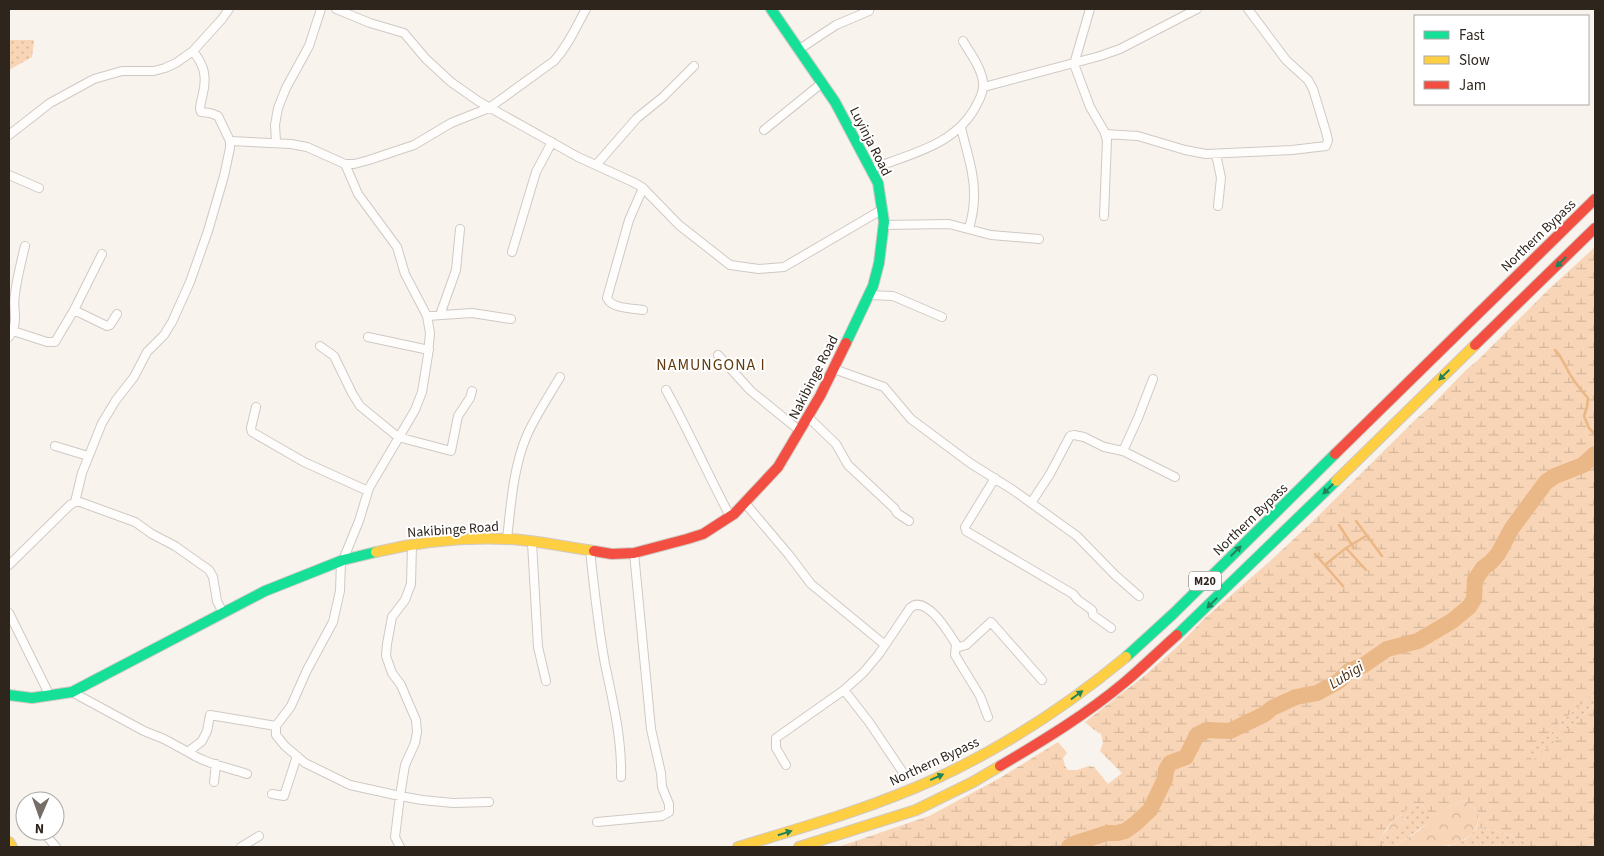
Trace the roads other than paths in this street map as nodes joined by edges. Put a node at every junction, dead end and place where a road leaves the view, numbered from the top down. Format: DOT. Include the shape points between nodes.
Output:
graph roads {
  1 [pos="229,9"];
  2 [pos="321,9"];
  3 [pos="336,9"];
  4 [pos="586,9"];
  5 [pos="771,9"];
  6 [pos="1090,9"];
  7 [pos="1197,9"];
  8 [pos="1248,9"];
  9 [pos="869,11"];
  10 [pos="962,41"];
  11 [pos="798,50"];
  12 [pos="193,51"];
  13 [pos="1074,64"];
  14 [pos="694,66"];
  15 [pos="822,83"];
  16 [pos="984,87"];
  17 [pos="489,108"];
  18 [pos="961,127"];
  19 [pos="764,130"];
  20 [pos="9,134"];
  21 [pos="1105,134"];
  22 [pos="230,141"];
  23 [pos="276,142"];
  24 [pos="552,142"];
  25 [pos="1216,154"];
  26 [pos="345,164"];
  27 [pos="596,165"];
  28 [pos="871,169"];
  29 [pos="9,175"];
  30 [pos="39,188"];
  31 [pos="643,188"];
  32 [pos="1595,199"];
  33 [pos="1218,206"];
  34 [pos="883,209"];
  35 [pos="1104,216"];
  36 [pos="883,225"];
  37 [pos="970,228"];
  38 [pos="1595,228"];
  39 [pos="460,229"];
  40 [pos="1039,239"];
  41 [pos="25,246"];
  42 [pos="512,252"];
  43 [pos="102,254"];
  44 [pos="869,295"];
  45 [pos="74,310"];
  46 [pos="643,310"];
  47 [pos="117,314"];
  48 [pos="440,315"];
  49 [pos="427,316"];
  50 [pos="942,317"];
  51 [pos="511,319"];
  52 [pos="852,331"];
  53 [pos="11,334"];
  54 [pos="368,337"];
  55 [pos="320,346"];
  56 [pos="429,350"];
  57 [pos="718,356"];
  58 [pos="834,369"];
  59 [pos="560,377"];
  60 [pos="1153,379"];
  61 [pos="666,390"];
  62 [pos="472,391"];
  63 [pos="256,407"];
  64 [pos="808,417"];
  65 [pos="800,431"];
  66 [pos="398,438"];
  67 [pos="55,446"];
  68 [pos="1123,451"];
  69 [pos="88,456"];
  70 [pos="1175,477"];
  71 [pos="995,478"];
  72 [pos="368,491"];
  73 [pos="74,502"];
  74 [pos="745,502"];
  75 [pos="1031,503"];
  76 [pos="730,516"];
  77 [pos="909,521"];
  78 [pos="508,539"];
  79 [pos="532,542"];
  80 [pos="412,545"];
  81 [pos="590,550"];
  82 [pos="634,553"];
  83 [pos="342,561"];
  84 [pos="9,564"];
  85 [pos="1139,596"];
  86 [pos="223,612"];
  87 [pos="9,613"];
  88 [pos="1111,628"];
  89 [pos="885,645"];
  90 [pos="956,648"];
  91 [pos="1042,680"];
  92 [pos="546,681"];
  93 [pos="844,690"];
  94 [pos="72,692"];
  95 [pos="9,695"];
  96 [pos="50,696"];
  97 [pos="988,717"];
  98 [pos="276,726"];
  99 [pos="188,752"];
  100 [pos="297,756"];
  101 [pos="216,764"];
  102 [pos="786,765"];
  103 [pos="247,774"];
  104 [pos="904,774"];
  105 [pos="621,777"];
  106 [pos="214,782"];
  107 [pos="272,794"];
  108 [pos="400,796"];
  109 [pos="490,802"];
  110 [pos="597,822"];
  111 [pos="259,836"];
  112 [pos="9,842"];
  113 [pos="12,847"];
  114 [pos="240,847"];
  115 [pos="400,847"];
  116 [pos="738,847"];
  117 [pos="799,847"];
  1 -- 12 [label="street"];
  2 -- 23 [label="street" via="309,46 278,108"];
  3 -- 17 [label="street" via="404,33 451,82"];
  4 -- 17 [label="street" via="554,61"];
  5 -- 11 [label="main road, Luyinja Road"];
  6 -- 13 [label="street"];
  7 -- 13 [label="street" via="1120,49"];
  8 -- 25 [label="street" via="1286,60 1308,80 1326,132 1327,145"];
  9 -- 11 [label="street" via="840,23"];
  10 -- 16 [label="street" via="980,69"];
  11 -- 15 [label="main road, Luyinja Road"];
  12 -- 20 [label="street" via="165,68 113,73 86,83 50,103"];
  12 -- 22 [label="street" via="205,72 200,110 218,116"];
  13 -- 16 [label="street"];
  13 -- 21 [label="street"];
  14 -- 27 [label="street" via="637,118"];
  15 -- 19 [label="street"];
  15 -- 28 [label="main road, Luyinja Road"];
  16 -- 18 [label="street" via="976,107"];
  17 -- 24 [label="street"];
  17 -- 26 [label="street" via="451,123 397,152"];
  18 -- 28 [label="street" via="943,141"];
  18 -- 37 [label="street" via="973,177"];
  21 -- 25 [label="street" via="1130,134 1185,150"];
  21 -- 35 [label="street"];
  22 -- 23 [label="street"];
  22 -- 69 [label="street" via="208,231 172,322 147,352 134,377 116,400"];
  23 -- 26 [label="street" via="308,147"];
  24 -- 27 [label="street"];
  24 -- 42 [label="street" via="536,172"];
  25 -- 33 [label="street" via="1221,178"];
  26 -- 49 [label="street" via="358,194 397,247 405,274"];
  27 -- 31 [label="street"];
  28 -- 34 [label="main road, Luyinja Road" via="878,183"];
  29 -- 30 [label="street"];
  31 -- 34 [label="street" via="679,225 730,265 759,269 784,267"];
  31 -- 46 [label="street" via="635,204 607,298 613,305"];
  116 -- 32 [label="main road, Northern Bypass / M20, one-way" via="846,813 936,778 1018,734 1077,696 1139,646"];
  34 -- 36 [label="main road, Luyinja Road"];
  36 -- 37 [label="street" via="949,224"];
  36 -- 44 [label="main road, Luyinja Road" via="876,276"];
  37 -- 40 [label="street" via="991,235"];
  38 -- 117 [label="main road, M20, one-way" via="1204,611 1125,682 1053,735 972,782 916,810"];
  39 -- 48 [label="street" via="456,270"];
  41 -- 53 [label="street" via="14,295 16,320"];
  43 -- 45 [label="street"];
  44 -- 50 [label="street" via="893,296"];
  44 -- 52 [label="main road, Luyinja Road"];
  45 -- 47 [label="street" via="107,326"];
  45 -- 53 [label="street" via="55,342"];
  48 -- 49 [label="street"];
  48 -- 51 [label="street" via="472,313"];
  49 -- 56 [label="street"];
  52 -- 58 [label="main road, Nakibinge Road"];
  54 -- 56 [label="street"];
  55 -- 66 [label="street" via="334,356 360,406"];
  56 -- 66 [label="street" via="422,392"];
  57 -- 65 [label="street" via="751,391"];
  58 -- 64 [label="main road, Nakibinge Road"];
  58 -- 71 [label="street" via="884,387 911,419"];
  59 -- 78 [label="street" via="528,434 518,463"];
  60 -- 68 [label="street"];
  61 -- 76 [label="street"];
  62 -- 66 [label="street" via="458,416 451,452"];
  63 -- 72 [label="street" via="252,432 304,462"];
  64 -- 65 [label="main road, Nakibinge Road"];
  64 -- 77 [label="street" via="836,444 848,465 897,514"];
  65 -- 74 [label="main road, Nakibinge Road" via="778,467"];
  66 -- 72 [label="street"];
  67 -- 69 [label="street"];
  68 -- 70 [label="street"];
  68 -- 75 [label="street" via="1104,447 1084,437 1070,436"];
  69 -- 73 [label="street"];
  71 -- 75 [label="street"];
  71 -- 88 [label="street" via="965,527 966,531 1073,594"];
  72 -- 83 [label="street"];
  73 -- 84 [label="street"];
  73 -- 86 [label="street" via="135,522 202,564 213,576 217,601"];
  74 -- 76 [label="main road, Nakibinge Road"];
  74 -- 89 [label="street" via="811,584"];
  75 -- 85 [label="street" via="1081,539"];
  76 -- 82 [label="main road, Nakibinge Road" via="703,534"];
  78 -- 79 [label="main road, Nakibinge Road"];
  78 -- 80 [label="main road, Nakibinge Road"];
  79 -- 81 [label="main road, Nakibinge Road"];
  79 -- 92 [label="street" via="538,647"];
  80 -- 83 [label="main road, Nakibinge Road"];
  80 -- 108 [label="street" via="411,584 406,600 392,616 386,656 416,720 415,743 405,765"];
  81 -- 82 [label="main road, Nakibinge Road"];
  81 -- 105 [label="street" via="601,637 618,726"];
  82 -- 110 [label="street" via="650,729 669,807 662,816"];
  83 -- 86 [label="main road, Nakibinge Road" via="265,591"];
  83 -- 98 [label="street" via="333,622 291,706"];
  86 -- 94 [label="main road, Nakibinge Road"];
  87 -- 96 [label="street"];
  89 -- 90 [label="street" via="910,608 920,604 927,607 948,632"];
  89 -- 93 [label="street" via="863,673"];
  90 -- 91 [label="street" via="966,645 991,622"];
  90 -- 97 [label="street" via="956,655 980,696"];
  93 -- 102 [label="street" via="776,738 776,748"];
  93 -- 104 [label="street"];
  94 -- 96 [label="main road, Nakibinge Road"];
  94 -- 99 [label="street"];
  95 -- 96 [label="main road, Nakibinge Road" via="24,698"];
  98 -- 99 [label="street" via="210,715 202,741"];
  98 -- 100 [label="street" via="276,735"];
  99 -- 101 [label="street"];
  100 -- 107 [label="street" via="284,796"];
  100 -- 108 [label="street" via="350,784"];
  101 -- 103 [label="street"];
  101 -- 106 [label="street"];
  108 -- 109 [label="street" via="452,803"];
  108 -- 115 [label="street" via="395,837"];
  111 -- 114 [label="street"];
  112 -- 113 [label="main road"];
}
